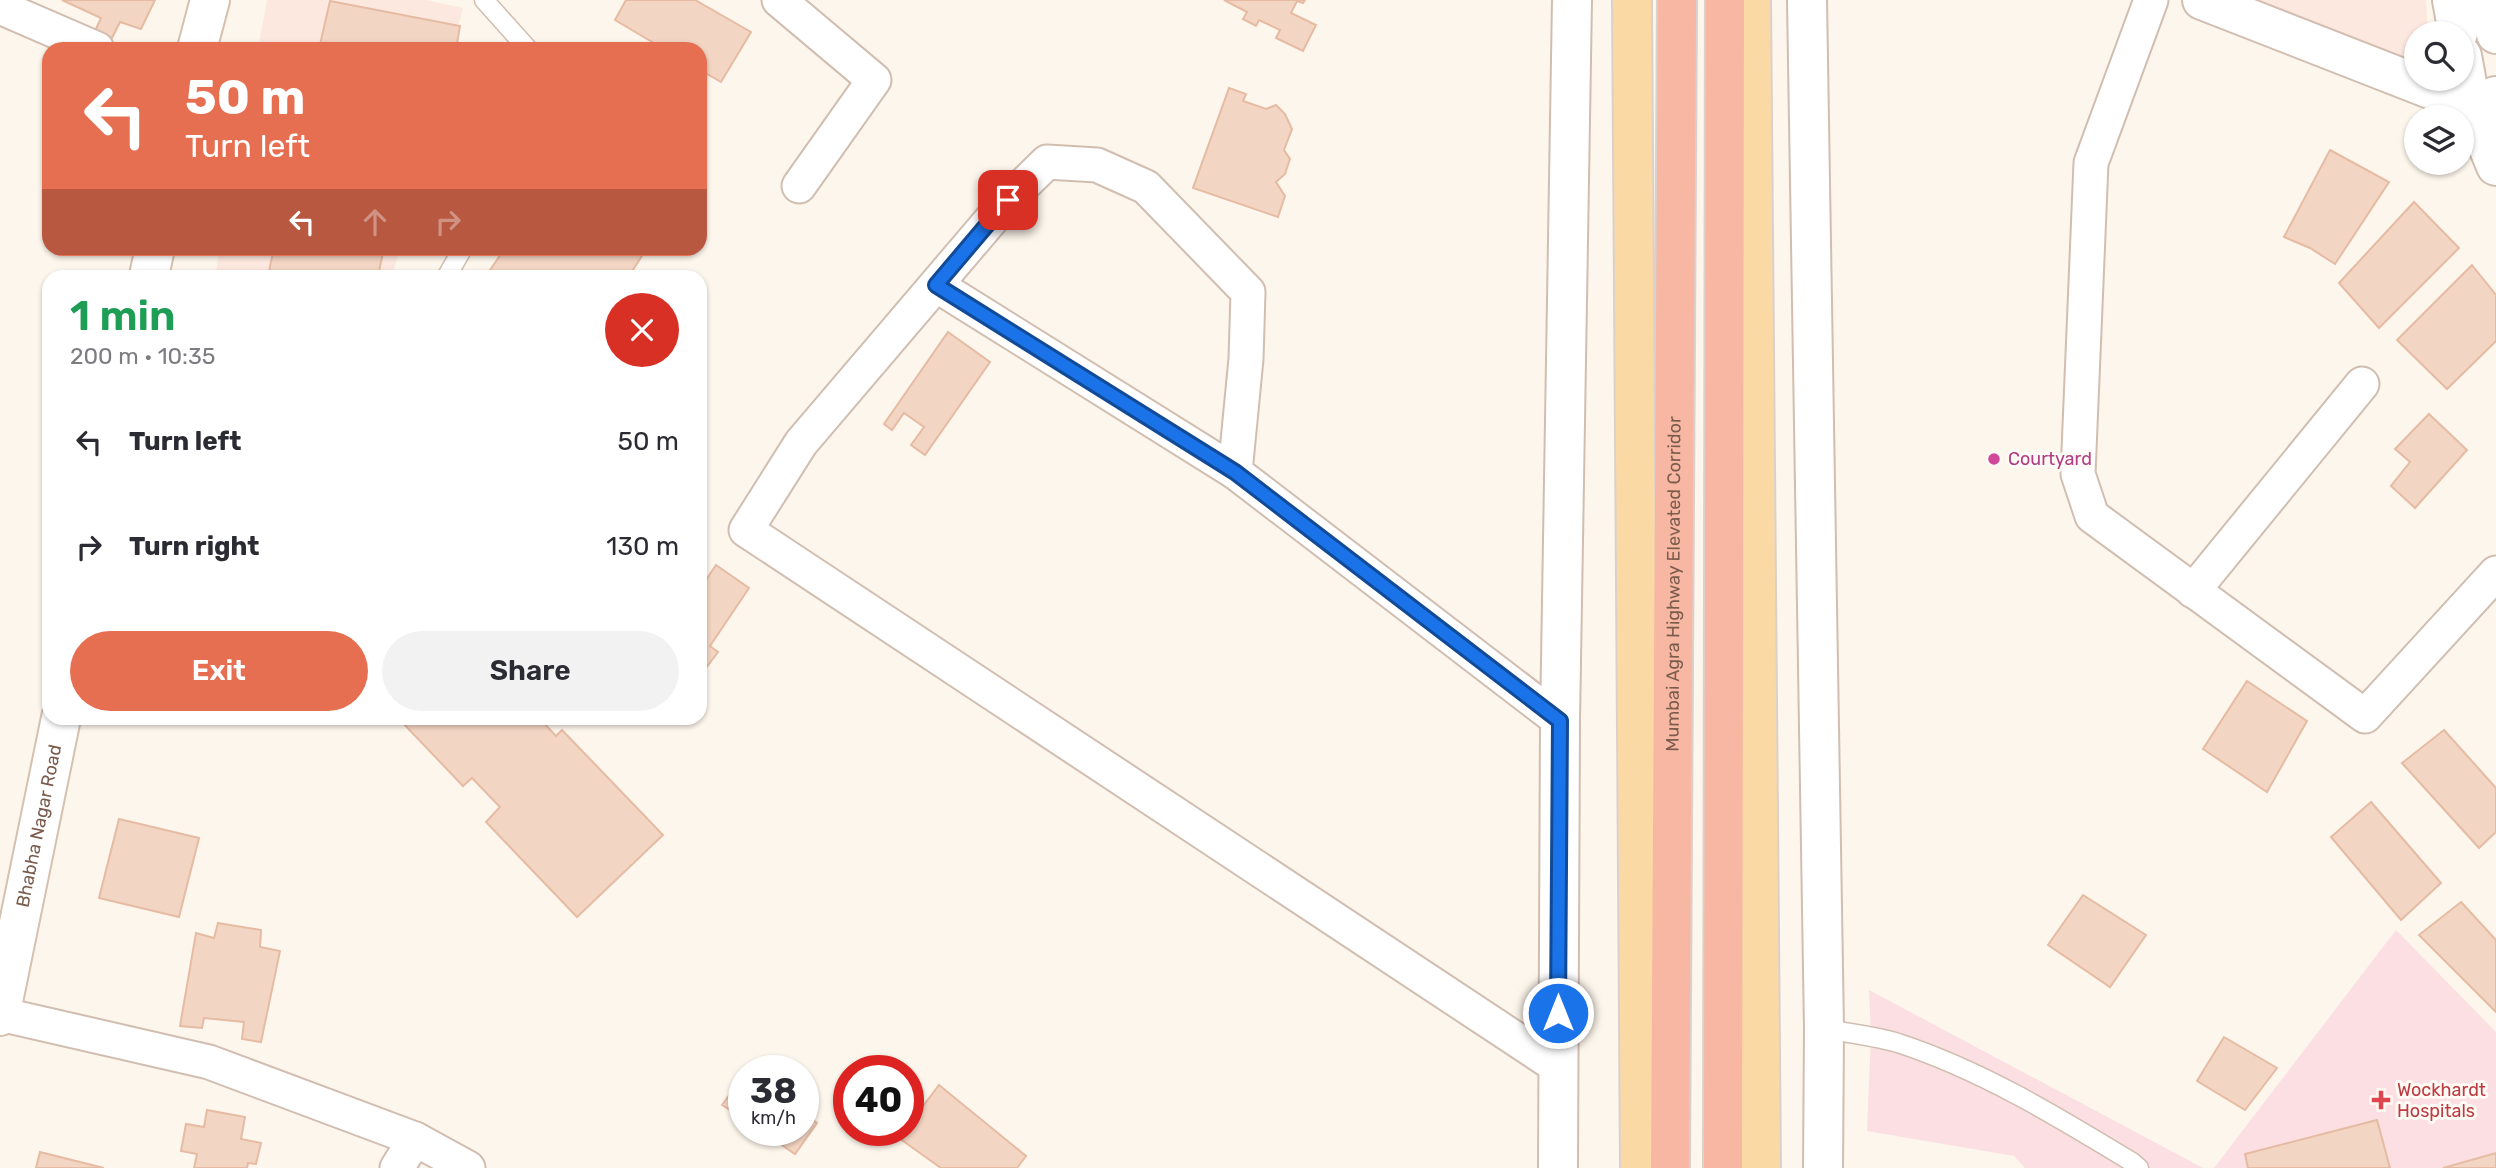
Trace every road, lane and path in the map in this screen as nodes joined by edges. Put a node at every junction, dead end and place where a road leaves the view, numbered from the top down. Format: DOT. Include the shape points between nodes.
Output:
graph roads {
  1 [pos="209,0"];
  2 [pos="484,0"];
  3 [pos="779,0"];
  4 [pos="1572,0"];
  5 [pos="1632,0"];
  6 [pos="1677,0"];
  7 [pos="1725,0"];
  8 [pos="1751,0"];
  9 [pos="1807,0"];
  10 [pos="2151,0"];
  11 [pos="2202,0"];
  12 [pos="2452,0"];
  13 [pos="2488,0"];
  14 [pos="0,6"];
  15 [pos="2456,21"];
  16 [pos="2496,34"];
  17 [pos="81,42"];
  18 [pos="199,42"];
  19 [pos="522,42"];
  20 [pos="2474,81"];
  21 [pos="2484,101"];
  22 [pos="2496,166"];
  23 [pos="799,186"];
  24 [pos="936,285"];
  25 [pos="2362,384"];
  26 [pos="1235,472"];
  27 [pos="2496,573"];
  28 [pos="2193,591"];
  29 [pos="1560,721"];
  30 [pos="60,725"];
  31 [pos="0,1015"];
  32 [pos="1824,1029"];
  33 [pos="1558,1067"];
  34 [pos="415,1139"];
  35 [pos="397,1168"];
  36 [pos="468,1168"];
  37 [pos="1558,1168"];
  38 [pos="1640,1168"];
  39 [pos="1670,1168"];
  40 [pos="1723,1168"];
  41 [pos="1761,1168"];
  42 [pos="1822,1168"];
  43 [pos="2139,1168"];
  1 -- 18 [label="street"];
  2 -- 19 [label="lane"];
  3 -- 23 [label="street" via="874,80"];
  4 -- 29 [label="street"];
  5 -- 38 [label="main road"];
  6 -- 39 [label="highway, Mumbai Agra Highway Elevated Corridor"];
  7 -- 40 [label="highway"];
  8 -- 41 [label="main road"];
  9 -- 32 [label="street"];
  10 -- 28 [label="street" via="2091,163 2078,474 2092,516"];
  11 -- 21 [label="street"];
  12 -- 15 [label="street"];
  13 -- 16 [label="street"];
  14 -- 17 [label="street"];
  20 -- 21 [label="street"];
  21 -- 22 [label="street"];
  24 -- 26 [label="street"];
  24 -- 26 [label="street" via="1008,200 1048,162 1097,166 1146,187 1248,292"];
  24 -- 33 [label="street" via="801,443 746,530"];
  25 -- 28 [label="street"];
  26 -- 29 [label="street"];
  27 -- 28 [label="street" via="2365,716"];
  29 -- 33 [label="street"];
  30 -- 31 [label="street, Bhabha Nagar Road"];
  31 -- 34 [label="street" via="209,1062"];
  32 -- 42 [label="street"];
  32 -- 43 [label="lane" via="1871,1036 1942,1059 2058,1116"];
  33 -- 37 [label="street"];
  34 -- 35 [label="street"];
  34 -- 36 [label="street"];
}
